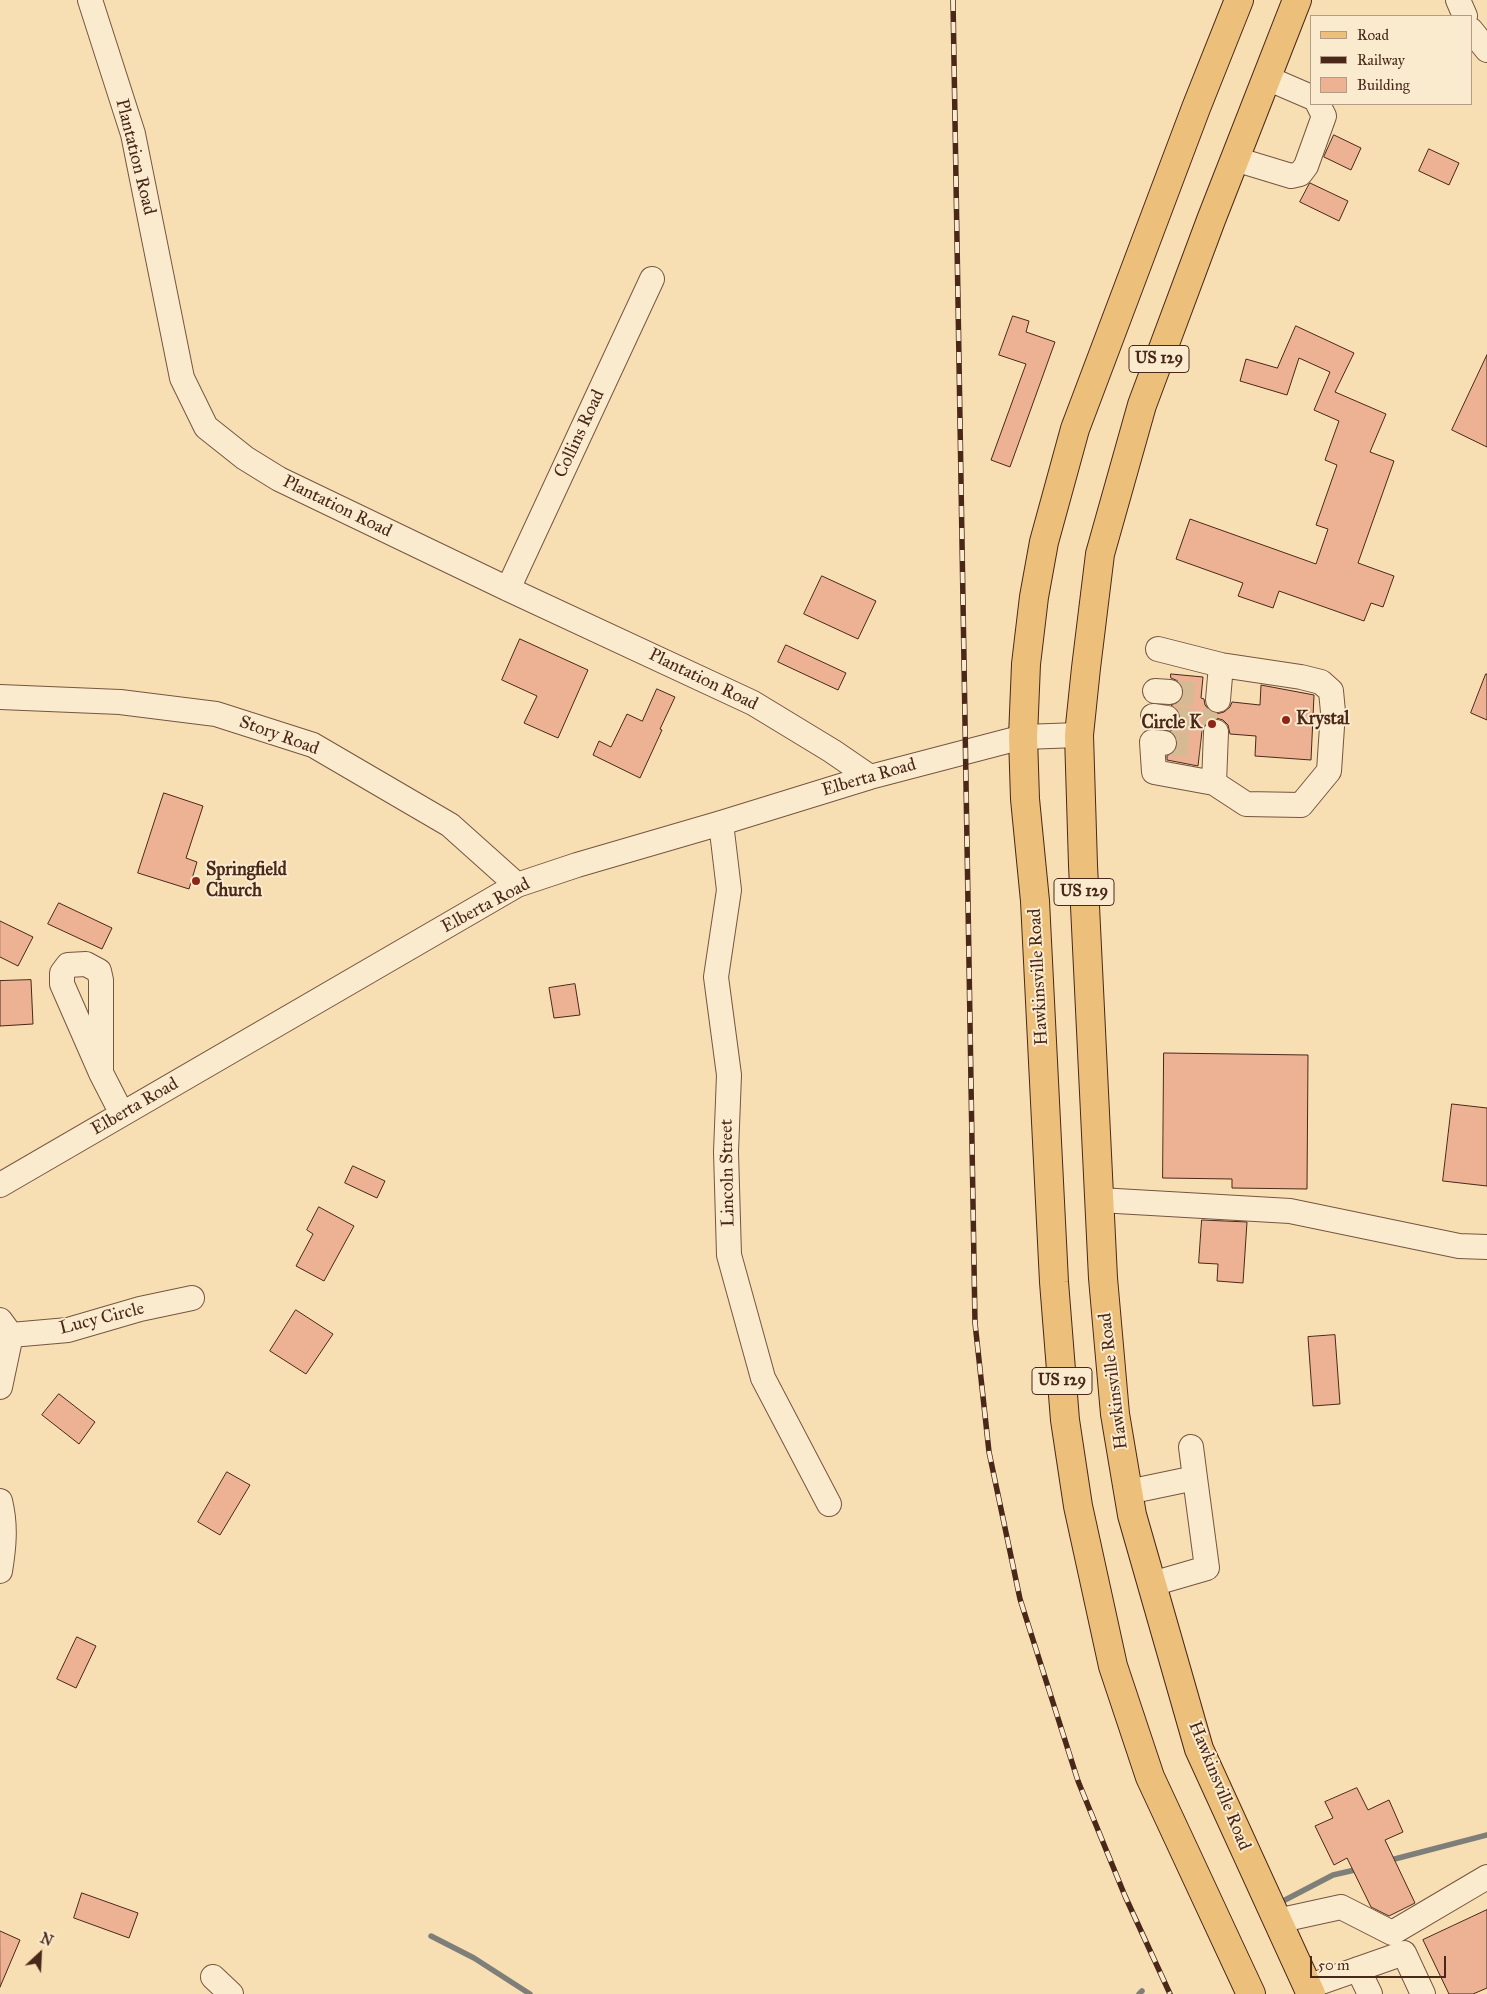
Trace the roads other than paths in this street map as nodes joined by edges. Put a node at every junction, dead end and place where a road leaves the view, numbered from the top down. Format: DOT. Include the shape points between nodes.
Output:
graph roads {
  1 [pos="90,0"];
  2 [pos="1239,0"];
  3 [pos="1297,0"];
  4 [pos="1458,0"];
  5 [pos="1465,15"];
  6 [pos="1472,31"];
  7 [pos="1487,50"];
  8 [pos="1267,78"];
  9 [pos="1310,97"];
  10 [pos="1318,105"];
  11 [pos="1235,159"];
  12 [pos="652,279"];
  13 [pos="508,589"];
  14 [pos="1158,649"];
  15 [pos="1221,665"];
  16 [pos="0,697"];
  17 [pos="1213,697"];
  18 [pos="1080,735"];
  19 [pos="1023,737"];
  20 [pos="1210,742"];
  21 [pos="1164,743"];
  22 [pos="870,777"];
  23 [pos="1214,783"];
  24 [pos="721,823"];
  25 [pos="517,885"];
  26 [pos="101,1073"];
  27 [pos="122,1114"];
  28 [pos="0,1185"];
  29 [pos="1099,1200"];
  30 [pos="1487,1247"];
  31 [pos="192,1298"];
  32 [pos="6,1327"];
  33 [pos="0,1387"];
  34 [pos="1191,1448"];
  35 [pos="1195,1478"];
  36 [pos="1128,1492"];
  37 [pos="0,1501"];
  38 [pos="829,1504"];
  39 [pos="0,1571"];
  40 [pos="1152,1584"];
  41 [pos="1487,1877"];
  42 [pos="1277,1921"];
  43 [pos="1358,1969"];
  44 [pos="213,1977"];
  45 [pos="1309,1990"];
  46 [pos="231,1994"];
  47 [pos="1251,1994"];
  48 [pos="1370,1994"];
  49 [pos="1423,1994"];
  1 -- 13 [label="street, Plantation Road" via="133,134 182,378 206,427 245,458 279,479"];
  2 -- 19 [label="main road, US 129" via="1075,429 1044,542 1034,597 1026,664"];
  3 -- 8 [label="main road, US 129"];
  4 -- 5 [label="street"];
  6 -- 7 [label="street"];
  8 -- 9 [label="street"];
  8 -- 11 [label="main road, US 129"];
  10 -- 11 [label="street" via="1324,116 1300,174 1291,176"];
  11 -- 18 [label="main road, US 129" via="1142,405 1100,554"];
  12 -- 13 [label="street, Collins Road"];
  13 -- 22 [label="street, Plantation Road" via="753,703"];
  14 -- 15 [label="street"];
  15 -- 17 [label="street"];
  15 -- 23 [label="street" via="1322,682 1331,692 1333,712 1329,770 1301,804 1246,804"];
  16 -- 25 [label="street, Story Road" via="120,702 216,714 312,745 450,825"];
  18 -- 19 [label="street, Elberta Road"];
  18 -- 29 [label="main road, Hawkinsville Road / US 129"];
  19 -- 22 [label="street, Elberta Road"];
  19 -- 47 [label="main road, Hawkinsville Road / US 129" via="1025,800 1035,901 1054,1282 1065,1420 1078,1506 1112,1666 1150,1777"];
  20 -- 23 [label="street"];
  21 -- 23 [label="street" via="1152,742 1154,772"];
  22 -- 24 [label="street, Elberta Road"];
  24 -- 25 [label="street, Elberta Road"];
  24 -- 38 [label="street, Lincoln Street" via="729,890 716,977 729,1075 726,1152 729,1255 763,1378"];
  25 -- 27 [label="street, Elberta Road"];
  26 -- 27 [label="street"];
  27 -- 28 [label="street, Elberta Road"];
  29 -- 30 [label="street" via="1290,1211 1458,1246"];
  29 -- 36 [label="main road, Hawkinsville Road / US 129" via="1115,1414"];
  31 -- 32 [label="street, Lucy Circle" via="68,1330"];
  32 -- 33 [label="street"];
  34 -- 35 [label="street"];
  35 -- 36 [label="street"];
  35 -- 40 [label="street" via="1207,1568"];
  36 -- 40 [label="main road, Hawkinsville Road / US 129"];
  37 -- 39 [label="street" via="5,1542"];
  40 -- 42 [label="main road, Hawkinsville Road / US 129" via="1200,1749"];
  41 -- 42 [label="street" via="1392,1933 1341,1907"];
  42 -- 45 [label="main road, Hawkinsville Road / US 129"];
  43 -- 45 [label="street"];
  43 -- 48 [label="street"];
  43 -- 49 [label="street" via="1404,1953"];
  44 -- 46 [label="street"];
}
